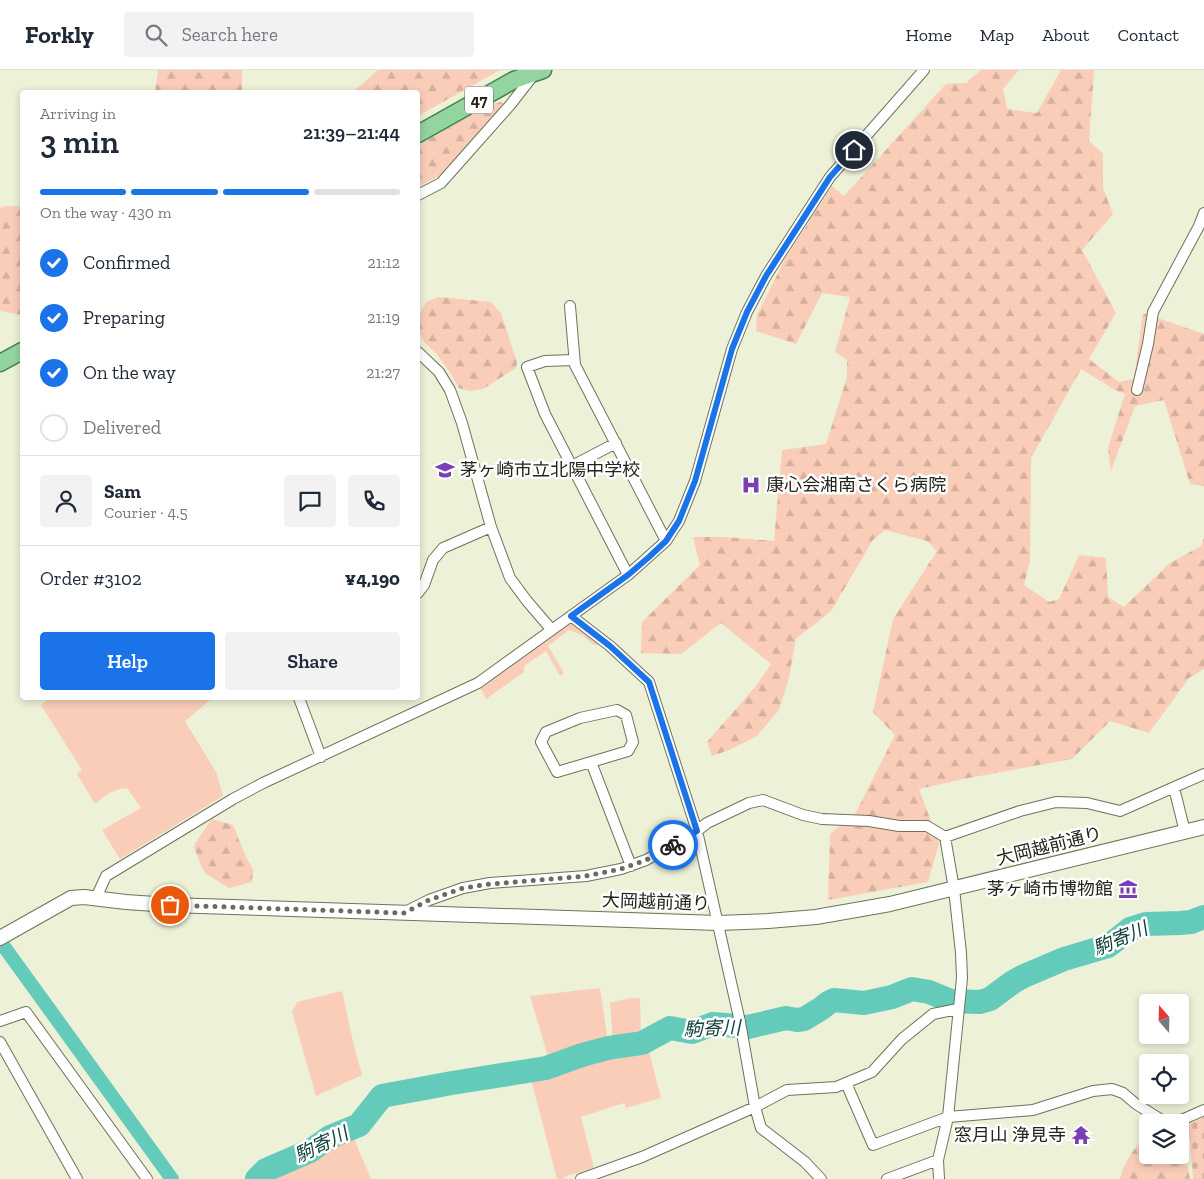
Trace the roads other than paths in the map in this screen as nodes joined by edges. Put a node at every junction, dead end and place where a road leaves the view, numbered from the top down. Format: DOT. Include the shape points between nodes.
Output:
graph roads {
  1 [pos="924,70"];
  2 [pos="540,71"];
  3 [pos="420,133"];
  4 [pos="420,194"];
  5 [pos="1204,213"];
  6 [pos="570,306"];
  7 [pos="20,352"];
  8 [pos="420,354"];
  9 [pos="574,360"];
  10 [pos="0,363"];
  11 [pos="1138,390"];
  12 [pos="616,443"];
  13 [pos="572,466"];
  14 [pos="492,527"];
  15 [pos="666,541"];
  16 [pos="628,575"];
  17 [pos="420,590"];
  18 [pos="571,616"];
  19 [pos="551,629"];
  20 [pos="299,700"];
  21 [pos="321,757"];
  22 [pos="591,762"];
  23 [pos="1204,774"];
  24 [pos="1174,788"];
  25 [pos="1204,827"];
  26 [pos="697,831"];
  27 [pos="1185,832"];
  28 [pos="945,836"];
  29 [pos="631,866"];
  30 [pos="954,889"];
  31 [pos="96,898"];
  32 [pos="404,913"];
  33 [pos="718,923"];
  34 [pos="2,937"];
  35 [pos="959,1004"];
  36 [pos="0,1021"];
  37 [pos="0,1042"];
  38 [pos="846,1083"];
  39 [pos="755,1107"];
  40 [pos="1204,1110"];
  41 [pos="948,1117"];
  42 [pos="938,1160"];
  43 [pos="77,1179"];
  44 [pos="147,1179"];
  45 [pos="581,1179"];
  46 [pos="821,1179"];
  47 [pos="887,1179"];
  48 [pos="939,1179"];
  1 -- 15 [label="street" via="830,177 766,276 732,349 695,481 679,521"];
  2 -- 3 [label="main road, 47" via="514,80"];
  2 -- 4 [label="street" via="441,183"];
  5 -- 11 [label="street" via="1153,312"];
  6 -- 9 [label="street"];
  7 -- 10 [label="main road"];
  8 -- 14 [label="street" via="439,372 450,390"];
  9 -- 12 [label="street"];
  9 -- 13 [label="street" via="545,360 527,367 545,414"];
  12 -- 13 [label="street"];
  12 -- 15 [label="street"];
  13 -- 16 [label="street"];
  14 -- 17 [label="street" via="443,548 433,560"];
  14 -- 19 [label="street" via="510,578"];
  15 -- 16 [label="street"];
  16 -- 18 [label="street"];
  18 -- 19 [label="street"];
  18 -- 26 [label="street" via="649,682"];
  19 -- 21 [label="street" via="478,683"];
  20 -- 21 [label="street"];
  21 -- 31 [label="street" via="232,799 106,876"];
  22 -- 22 [label="street" via="628,751 633,742 626,715 617,710 580,718 546,732 541,742 557,772"];
  22 -- 29 [label="street"];
  23 -- 24 [label="street"];
  24 -- 27 [label="street"];
  24 -- 28 [label="street" via="1120,811 1087,802 1056,802 1020,810"];
  25 -- 27 [label="street, 大岡越前通り"];
  26 -- 28 [label="street" via="749,803 764,800 803,815 927,826"];
  26 -- 29 [label="street"];
  26 -- 33 [label="street"];
  27 -- 30 [label="street, 大岡越前通り"];
  28 -- 30 [label="street"];
  29 -- 32 [label="street" via="586,876 463,888"];
  30 -- 33 [label="street, 大岡越前通り" via="816,917"];
  30 -- 35 [label="street" via="961,953"];
  31 -- 32 [label="street, 大岡越前通り" via="170,905"];
  31 -- 34 [label="street, 大岡越前通り" via="71,898"];
  32 -- 33 [label="street, 大岡越前通り"];
  33 -- 39 [label="street"];
  35 -- 38 [label="street" via="933,1014 902,1039 872,1072"];
  35 -- 41 [label="street"];
  36 -- 44 [label="street" via="26,1012"];
  37 -- 43 [label="street"];
  38 -- 39 [label="street" via="836,1087 787,1090"];
  38 -- 41 [label="street" via="874,1144"];
  39 -- 45 [label="street" via="642,1157"];
  39 -- 46 [label="street" via="761,1128 805,1162"];
  40 -- 41 [label="street" via="1177,1122 1165,1122 1112,1089 1093,1091 1033,1110"];
  41 -- 42 [label="street"];
  42 -- 47 [label="street"];
  42 -- 48 [label="street"];
}
